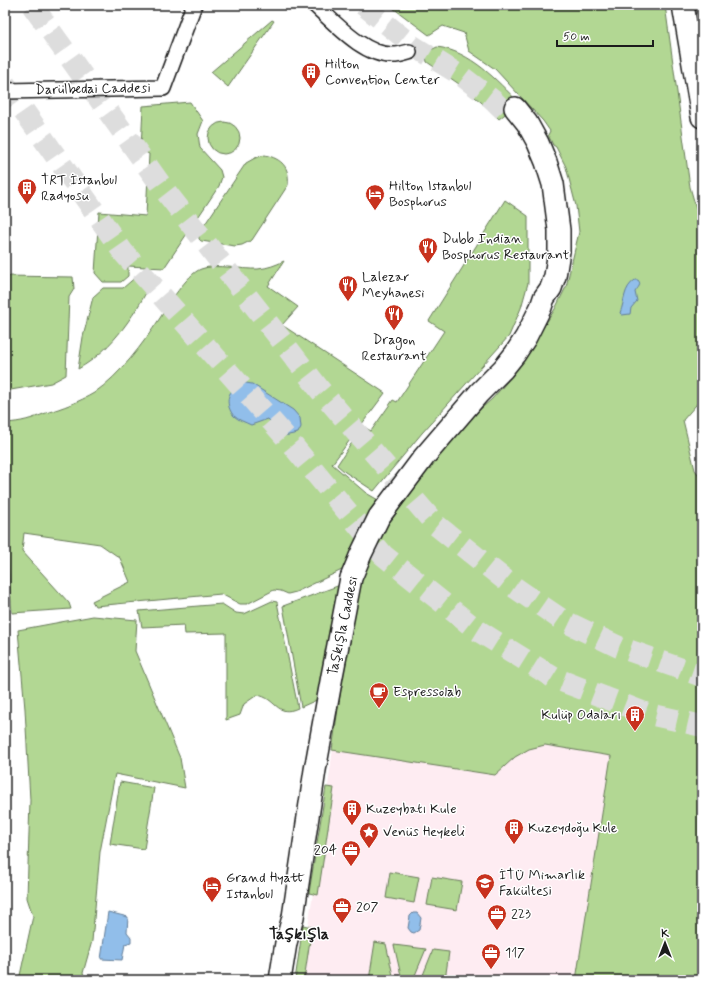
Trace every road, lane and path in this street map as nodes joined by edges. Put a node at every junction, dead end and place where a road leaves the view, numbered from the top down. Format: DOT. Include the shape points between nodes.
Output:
graph roads {
  1 [pos="194,5"];
  2 [pos="315,5"];
  3 [pos="683,5"];
  4 [pos="409,52"];
  5 [pos="5,91"];
  6 [pos="511,111"];
  7 [pos="702,117"];
  8 [pos="293,916"];
  9 [pos="280,980"];
  10 [pos="290,980"];
  1 -- 5 [label="street, Darülbedai Caddesi" via="163,88"];
  2 -- 4 [label="street" via="367,48 386,55"];
  3 -- 7 [label="main road"];
  6 -- 8 [label="main road, Taşkışla Caddesi" via="538,167 547,208 544,298 515,354 420,462 379,517 361,554 348,593 332,676"];
  8 -- 9 [label="main road, Taşkışla Caddesi"];
  8 -- 10 [label="main road, Taşkışla Caddesi" via="295,937"];
}
